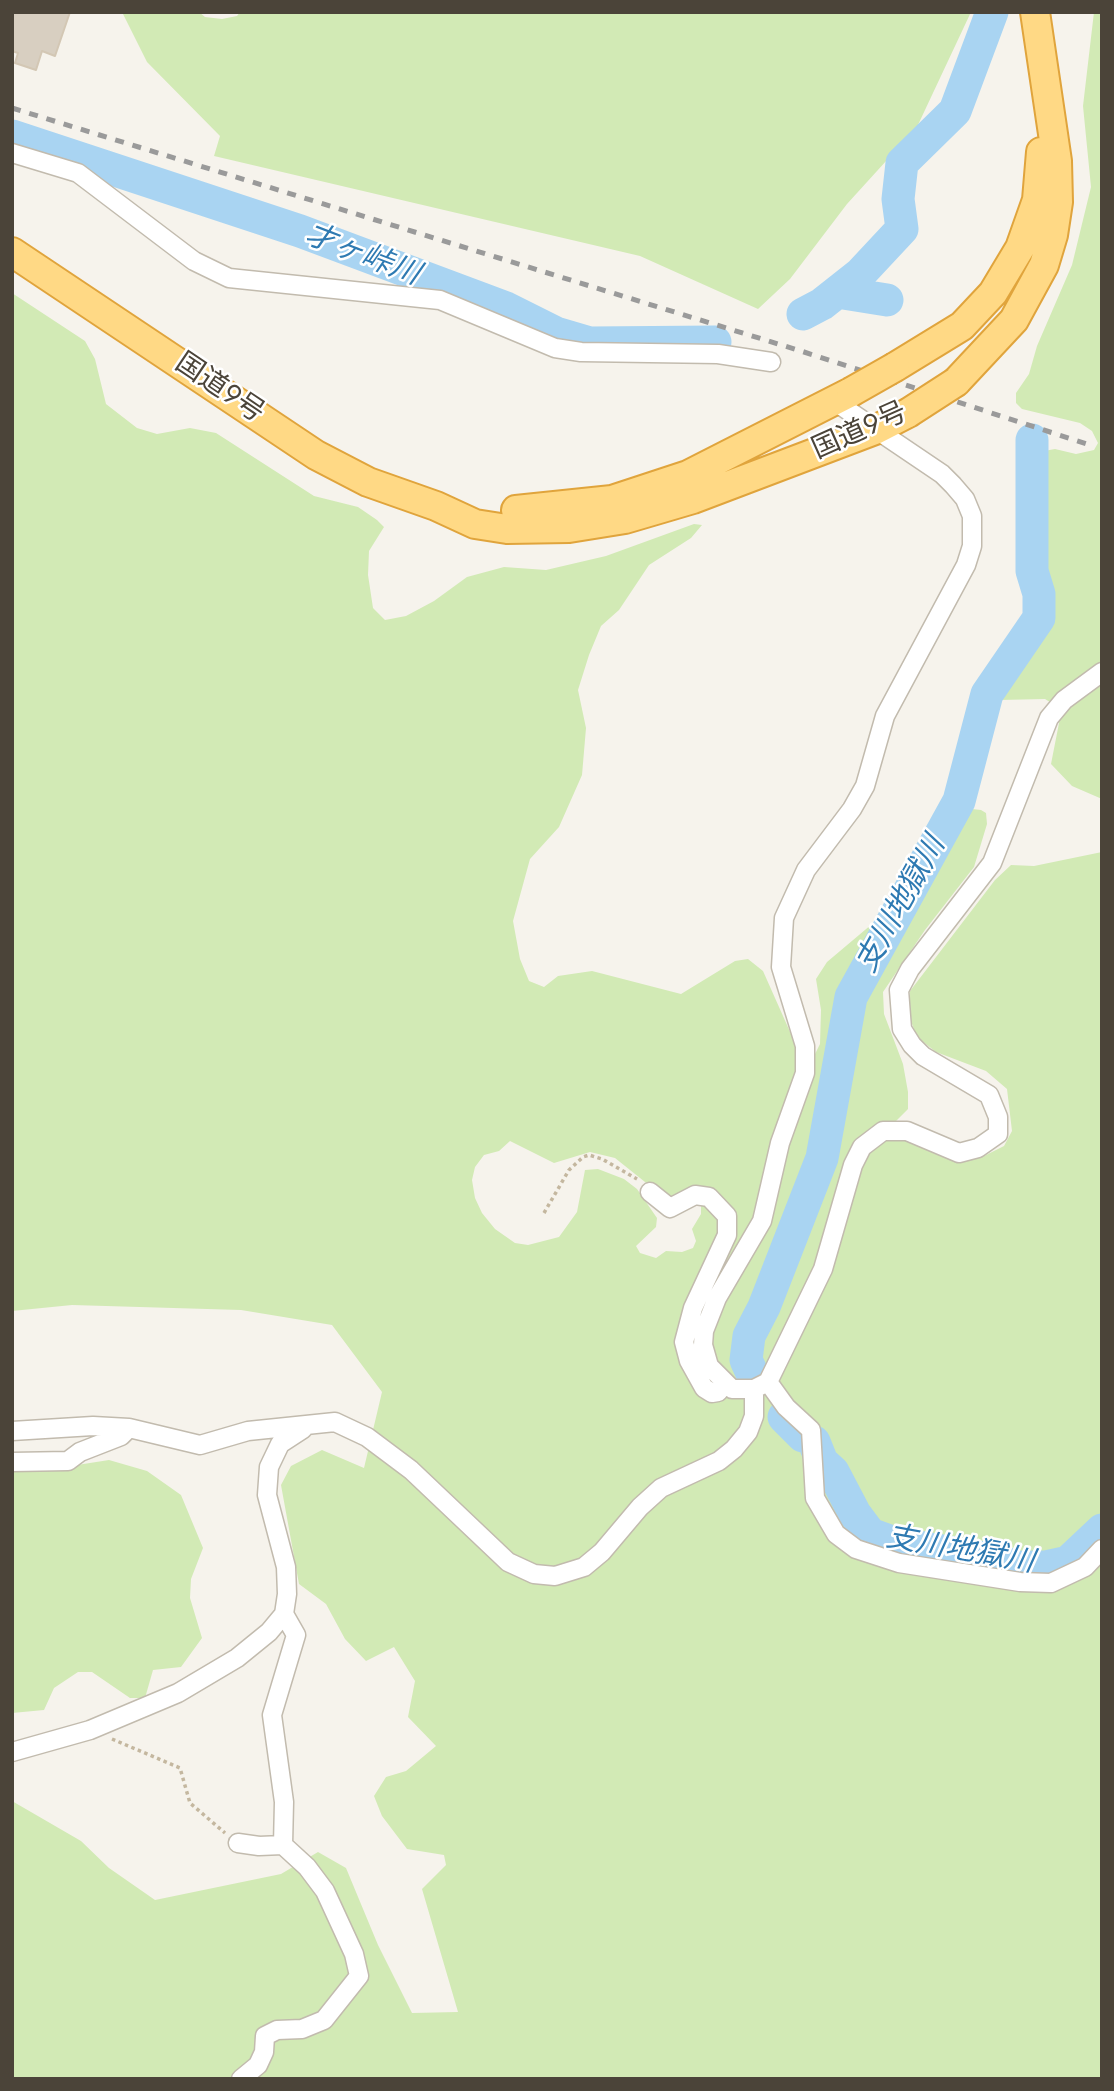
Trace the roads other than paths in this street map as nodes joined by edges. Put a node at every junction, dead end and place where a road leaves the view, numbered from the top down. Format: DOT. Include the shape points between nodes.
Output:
graph roads {
  1 [pos="1035,12"];
  2 [pos="1046,80"];
  3 [pos="12,153"];
  4 [pos="12,252"];
  5 [pos="771,362"];
  6 [pos="842,396"];
  7 [pos="875,430"];
  8 [pos="436,506"];
  9 [pos="1102,672"];
  10 [pos="650,1192"];
  11 [pos="725,1384"];
  12 [pos="761,1385"];
  13 [pos="306,1427"];
  14 [pos="129,1428"];
  15 [pos="12,1431"];
  16 [pos="12,1462"];
  17 [pos="1102,1549"];
  18 [pos="284,1614"];
  19 [pos="12,1752"];
  20 [pos="238,1843"];
  21 [pos="283,1845"];
  22 [pos="241,2079"];
  1 -- 2 [label="highway, 国道9号"];
  2 -- 6 [label="highway, 国道9号, bridge" via="1037,200 1020,248 978,312 936,344"];
  2 -- 7 [label="highway, 国道9号, bridge" via="1058,202 1044,265 1014,320 956,382"];
  3 -- 5 [label="street" via="78,173 194,261 229,278 440,300 555,348 718,355"];
  4 -- 8 [label="highway, 国道9号" via="316,456 368,482"];
  6 -- 7 [label="street"];
  6 -- 8 [label="highway, 国道9号" via="688,475 612,500 538,510"];
  7 -- 8 [label="highway, 国道9号" via="693,499 625,519 569,528 508,528 475,524"];
  7 -- 11 [label="street" via="942,474 965,499 972,516 972,546 885,716 865,786 806,870 785,918 781,967 805,1046 805,1073 780,1143 762,1221 717,1298 704,1331 709,1366"];
  9 -- 12 [label="street" via="1064,700 1049,718 992,863 909,969 899,990 902,1029 912,1045 989,1095 998,1117 998,1134 959,1153 907,1131 883,1131 862,1147 823,1269"];
  10 -- 11 [label="street" via="670,1208 695,1195 709,1197 727,1216 727,1235 689,1318 684,1342 704,1388 718,1392"];
  11 -- 12 [label="street" via="732,1389"];
  12 -- 13 [label="street" via="748,1432 734,1449 719,1461 661,1488 603,1552 584,1567 555,1576 534,1574 508,1562 411,1469 367,1437 335,1422"];
  12 -- 17 [label="street" via="811,1430 815,1498 836,1534 856,1549 899,1563 1051,1583 1085,1567"];
  13 -- 14 [label="street" via="248,1431 200,1445"];
  13 -- 18 [label="street" via="280,1444 269,1467 267,1495 286,1567"];
  14 -- 15 [label="street"];
  14 -- 16 [label="street" via="68,1461"];
  18 -- 19 [label="street" via="237,1657 178,1693 90,1730"];
  18 -- 21 [label="street" via="296,1634 272,1715 283,1788"];
  20 -- 21 [label="street"];
  21 -- 22 [label="street" via="325,1891 354,1954 359,1976 324,2020 265,2036 258,2066"];
}
